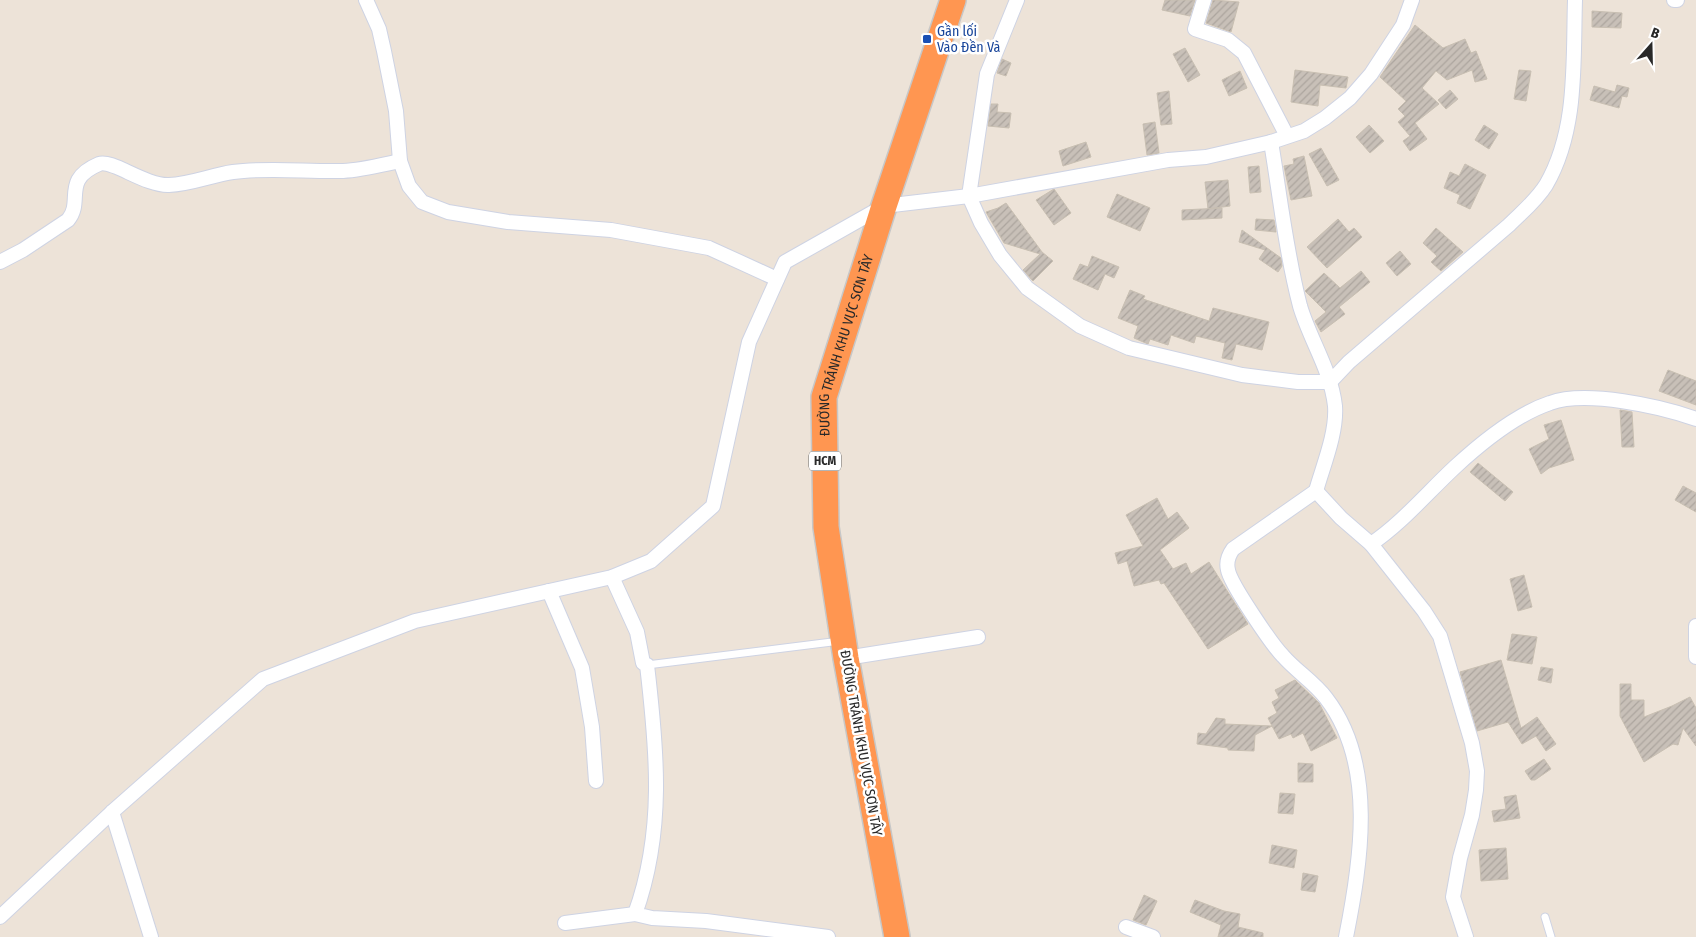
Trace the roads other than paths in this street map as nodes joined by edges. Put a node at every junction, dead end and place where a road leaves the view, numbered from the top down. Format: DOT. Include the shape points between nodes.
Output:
graph roads {
  1 [pos="366,0"];
  2 [pos="953,0"];
  3 [pos="1018,0"];
  4 [pos="1204,0"];
  5 [pos="1412,0"];
  6 [pos="1575,0"];
  7 [pos="1287,136"];
  8 [pos="1271,142"];
  9 [pos="400,161"];
  10 [pos="969,196"];
  11 [pos="884,206"];
  12 [pos="0,262"];
  13 [pos="777,279"];
  14 [pos="1330,382"];
  15 [pos="1696,419"];
  16 [pos="1316,491"];
  17 [pos="1371,544"];
  18 [pos="612,577"];
  19 [pos="548,591"];
  20 [pos="1696,626"];
  21 [pos="978,637"];
  22 [pos="844,649"];
  23 [pos="1696,657"];
  24 [pos="647,665"];
  25 [pos="596,782"];
  26 [pos="112,812"];
  27 [pos="635,914"];
  28 [pos="1545,917"];
  29 [pos="0,918"];
  30 [pos="565,923"];
  31 [pos="1126,927"];
  32 [pos="151,937"];
  33 [pos="828,937"];
  34 [pos="897,937"];
  35 [pos="1153,937"];
  36 [pos="1346,937"];
  37 [pos="1466,937"];
  38 [pos="1551,937"];
  1 -- 9 [label="street" via="379,29 384,51 396,111"];
  2 -- 11 [label="highway, ĐƯỜNG TRÁNH KHU VỰC SƠN TÂY / HCM"];
  3 -- 10 [label="street" via="987,74"];
  4 -- 7 [label="street" via="1195,28 1228,40 1244,53"];
  5 -- 7 [label="street" via="1403,25 1371,74 1350,98 1304,131"];
  6 -- 14 [label="street" via="1572,100 1563,144 1546,184 1534,202 1509,225 1349,362"];
  7 -- 8 [label="street"];
  8 -- 10 [label="street" via="1206,157 1168,160"];
  8 -- 14 [label="street" via="1288,253 1301,308"];
  9 -- 12 [label="street" via="345,171 232,172 169,185 139,179 106,162 79,178 75,184 72,215 68,220"];
  9 -- 13 [label="street" via="409,186 422,202 448,212 508,222 611,230 709,248"];
  10 -- 11 [label="street"];
  10 -- 14 [label="street" via="1000,255 1027,288 1080,326 1129,348 1242,375 1298,382"];
  11 -- 13 [label="street" via="784,262"];
  11 -- 22 [label="highway, ĐƯỜNG TRÁNH KHU VỰC SƠN TÂY / HCM" via="824,397 826,527"];
  13 -- 18 [label="street" via="749,342 713,506 651,561"];
  14 -- 16 [label="street" via="1335,408 1333,428"];
  15 -- 17 [label="street" via="1629,403 1581,398 1549,403 1489,438"];
  16 -- 17 [label="street"];
  16 -- 36 [label="street" via="1233,549 1227,564 1228,573 1275,647 1327,699 1354,756 1359,781 1359,851"];
  17 -- 37 [label="street" via="1440,636 1472,743 1477,771 1476,790 1454,897"];
  18 -- 19 [label="street"];
  18 -- 24 [label="street" via="637,632 643,663"];
  19 -- 25 [label="street" via="582,668 592,727"];
  19 -- 26 [label="street" via="414,621 263,679"];
  20 -- 23 [label="street"];
  21 -- 22 [label="street"];
  22 -- 24 [label="lane"];
  22 -- 34 [label="highway, ĐƯỜNG TRÁNH KHU VỰC SƠN TÂY / HCM"];
  24 -- 27 [label="street" via="657,764 656,807 646,880"];
  26 -- 29 [label="street"];
  26 -- 32 [label="street"];
  27 -- 30 [label="street"];
  27 -- 33 [label="street"];
  28 -- 38 [label="lane"];
  31 -- 35 [label="street"];
}
